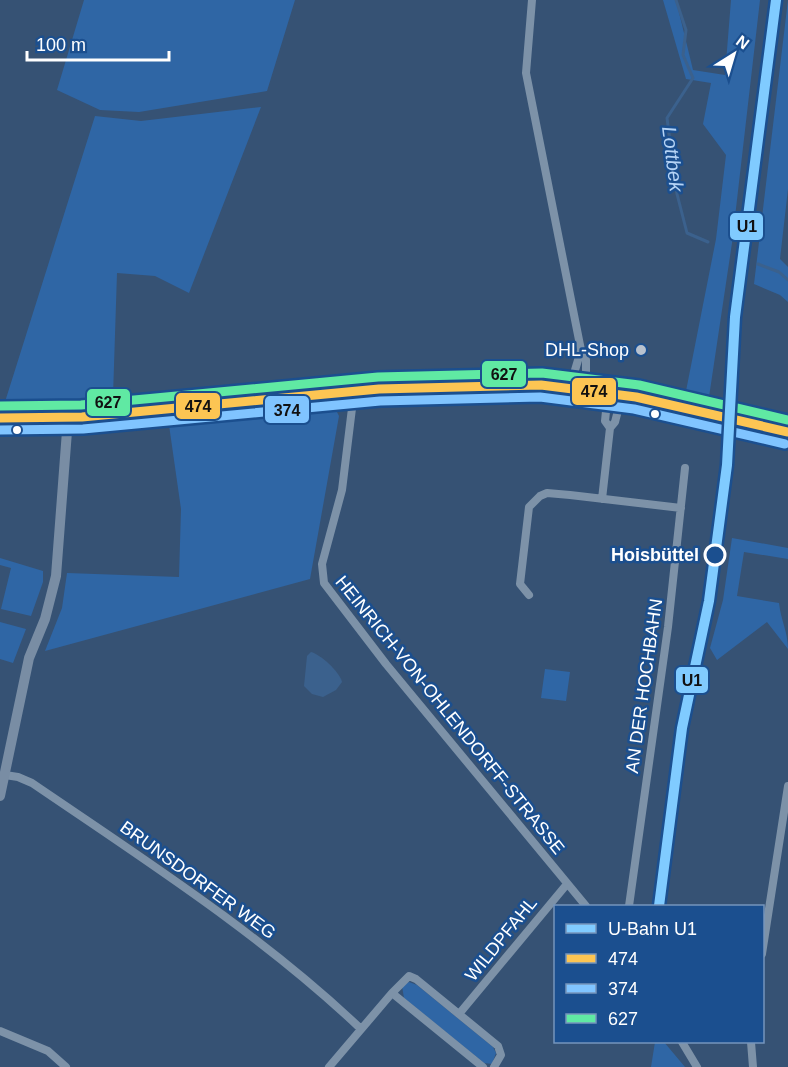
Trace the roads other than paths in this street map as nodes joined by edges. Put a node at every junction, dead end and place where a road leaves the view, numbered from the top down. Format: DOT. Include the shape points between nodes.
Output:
graph roads {
  1 [pos="532,0"];
  2 [pos="581,350"];
  3 [pos="570,387"];
  4 [pos="586,389"];
  5 [pos="354,392"];
  6 [pos="608,392"];
  7 [pos="622,395"];
  8 [pos="0,418"];
  9 [pos="68,418"];
  10 [pos="610,428"];
  11 [pos="788,432"];
  12 [pos="685,468"];
  13 [pos="602,499"];
  14 [pos="681,508"];
  15 [pos="529,595"];
  16 [pos="5,775"];
  17 [pos="788,786"];
  18 [pos="0,796"];
  19 [pos="567,884"];
  20 [pos="585,905"];
  21 [pos="629,905"];
  22 [pos="764,941"];
  23 [pos="392,993"];
  24 [pos="459,1014"];
  25 [pos="362,1029"];
  26 [pos="0,1031"];
  27 [pos="683,1043"];
  28 [pos="751,1043"];
  29 [pos="66,1067"];
  30 [pos="329,1067"];
  31 [pos="483,1067"];
  32 [pos="494,1067"];
  33 [pos="697,1067"];
  34 [pos="753,1067"];
  1 -- 2 [label="street" via="526,73"];
  2 -- 3 [label="street"];
  2 -- 4 [label="street" via="586,360"];
  3 -- 4 [label="main road"];
  3 -- 5 [label="main road" via="487,384"];
  4 -- 6 [label="main road"];
  5 -- 9 [label="main road"];
  5 -- 19 [label="street, HEINRICH-VON-OHLENDORFF-STRASSE" via="342,490 322,564 324,583"];
  6 -- 7 [label="main road"];
  6 -- 10 [label="street" via="605,421"];
  7 -- 10 [label="street"];
  7 -- 11 [label="main road"];
  8 -- 9 [label="main road"];
  9 -- 16 [label="street" via="56,576 45,619 29,658"];
  10 -- 13 [label="street"];
  12 -- 14 [label="street, AN DER HOCHBAHN"];
  13 -- 14 [label="street"];
  13 -- 15 [label="street" via="547,493 533,502 524,532 520,584"];
  14 -- 21 [label="street, AN DER HOCHBAHN"];
  16 -- 18 [label="street"];
  16 -- 25 [label="street, BRUNSDORFER WEG" via="32,783 137,854 304,976"];
  17 -- 22 [label="street"];
  19 -- 20 [label="street, HEINRICH-VON-OHLENDORFF-STRASSE"];
  19 -- 24 [label="street, WILDPFAHL"];
  23 -- 24 [label="street" via="404,978 412,976"];
  23 -- 25 [label="street"];
  23 -- 31 [label="street"];
  24 -- 32 [label="street" via="500,1048 501,1055"];
  25 -- 30 [label="street"];
  26 -- 29 [label="street" via="48,1051"];
  27 -- 33 [label="street"];
  28 -- 34 [label="street"];
}
